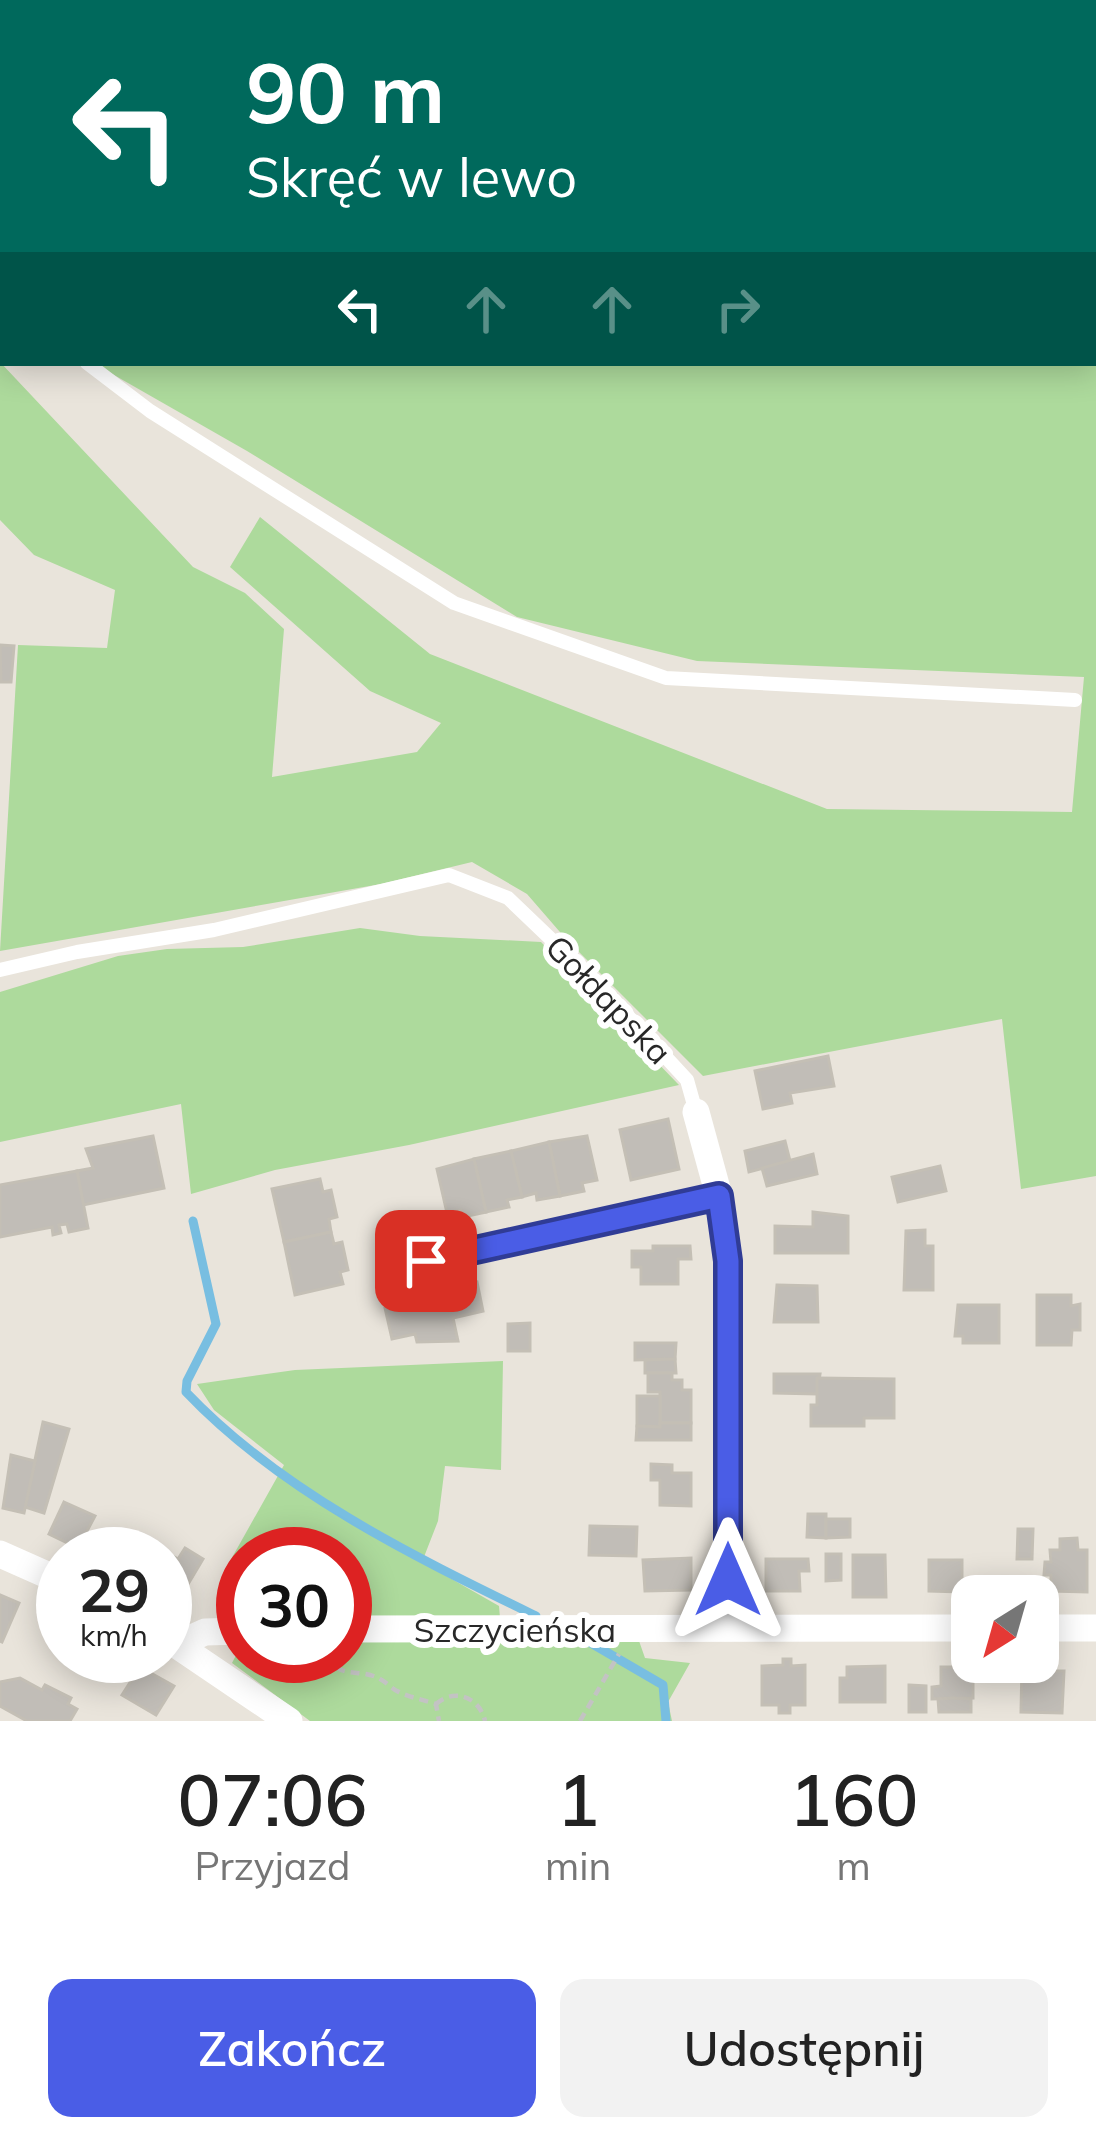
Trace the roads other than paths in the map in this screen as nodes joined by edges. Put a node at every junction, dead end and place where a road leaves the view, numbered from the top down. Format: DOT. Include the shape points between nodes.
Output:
graph roads {
  1 [pos="91,366"];
  2 [pos="1075,700"];
  3 [pos="0,970"];
  4 [pos="696,1112"];
  5 [pos="719,1196"];
  6 [pos="385,1270"];
  7 [pos="0,1554"];
  8 [pos="36,1570"];
  9 [pos="728,1628"];
  10 [pos="951,1628"];
  11 [pos="1059,1628"];
  12 [pos="1096,1628"];
  13 [pos="372,1629"];
  14 [pos="192,1655"];
  15 [pos="289,1721"];
  1 -- 2 [label="lane" via="454,603 665,678"];
  3 -- 4 [label="lane, Gołdapska" via="449,875 508,898 555,943 687,1080"];
  4 -- 5 [label="street, Gołdapska"];
  5 -- 6 [label="lane"];
  5 -- 9 [label="street, Gołdapska" via="728,1261"];
  7 -- 8 [label="street"];
  9 -- 10 [label="street, Szczycieńska"];
  9 -- 13 [label="street, Szczycieńska"];
  11 -- 12 [label="street"];
  14 -- 15 [label="street"];
}
